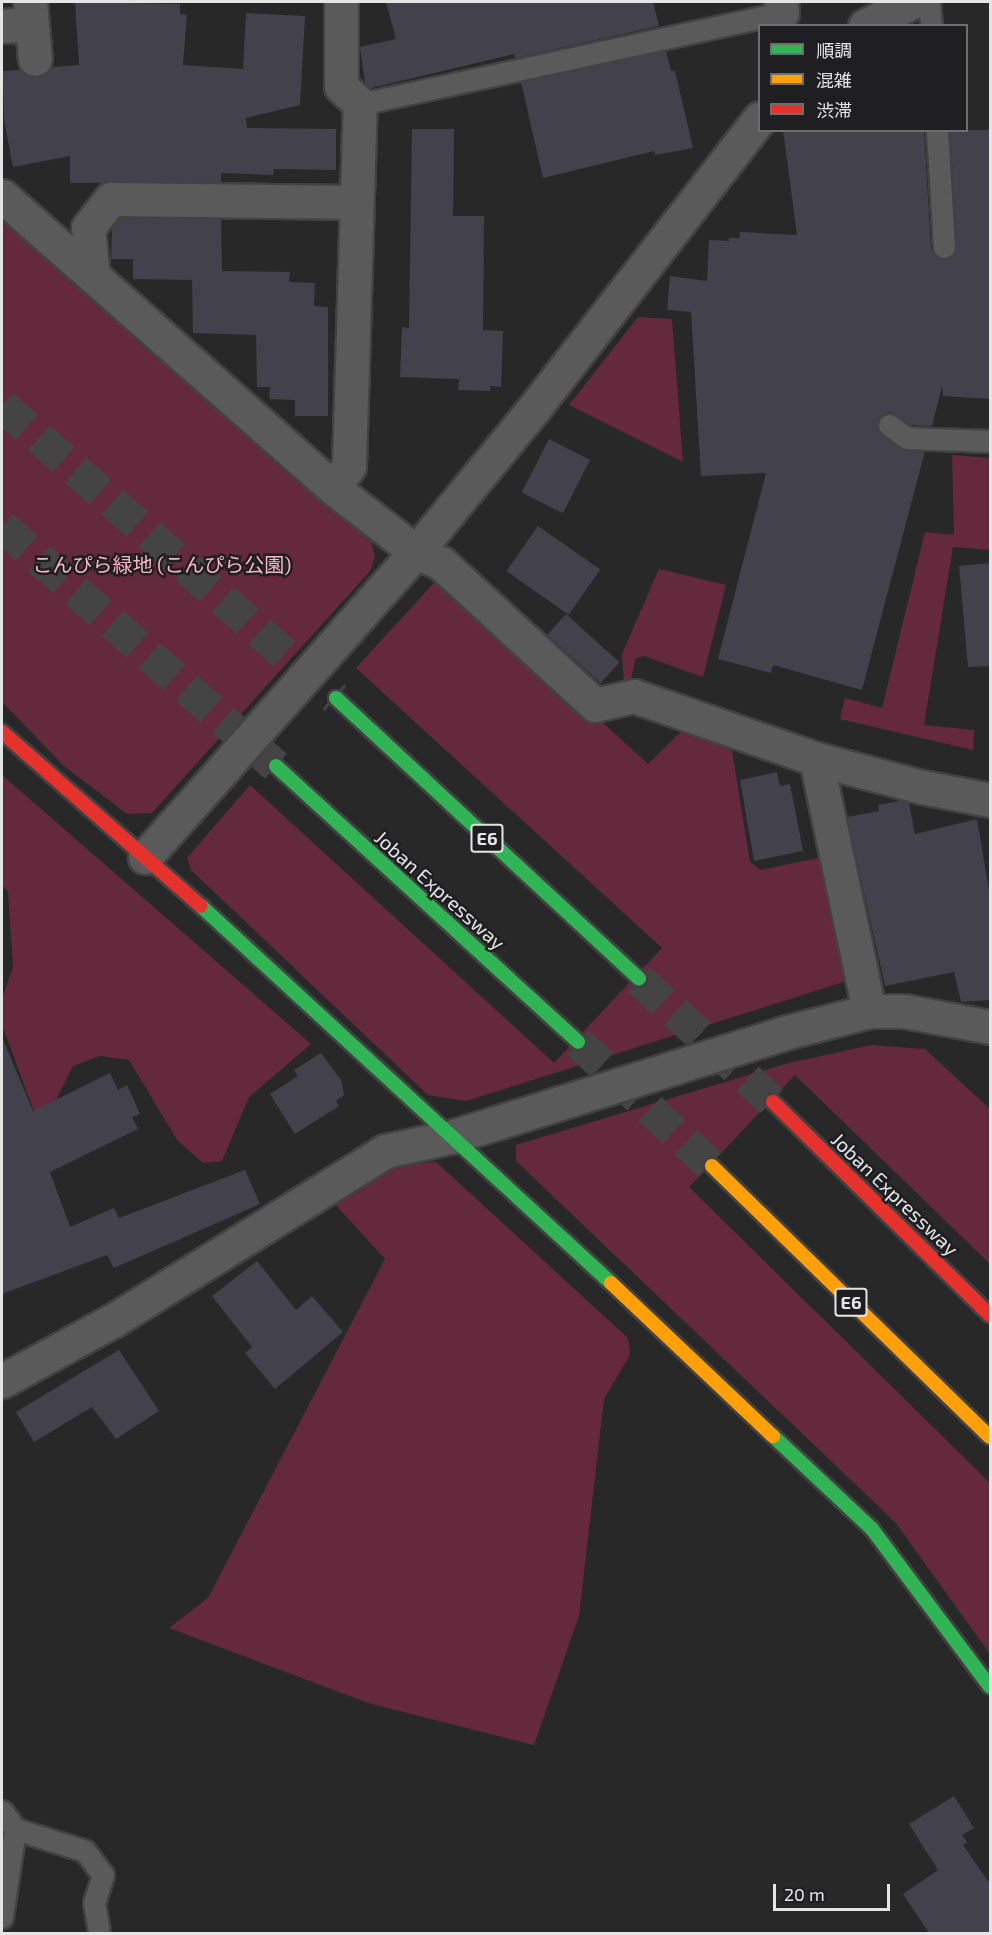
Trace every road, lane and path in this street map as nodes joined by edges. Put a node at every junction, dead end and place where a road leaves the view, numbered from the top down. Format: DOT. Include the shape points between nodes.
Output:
graph roads {
  1 [pos="341,2"];
  2 [pos="912,2"];
  3 [pos="929,2"];
  4 [pos="782,13"];
  5 [pos="21,17"];
  6 [pos="869,24"];
  7 [pos="931,24"];
  8 [pos="35,59"];
  9 [pos="360,104"];
  10 [pos="758,119"];
  11 [pos="937,132"];
  12 [pos="2,196"];
  13 [pos="356,202"];
  14 [pos="944,247"];
  15 [pos="93,275"];
  16 [pos="889,424"];
  17 [pos="990,441"];
  18 [pos="333,488"];
  19 [pos="416,552"];
  20 [pos="336,698"];
  21 [pos="2,732"];
  22 [pos="816,759"];
  23 [pos="276,766"];
  24 [pos="990,800"];
  25 [pos="145,858"];
  26 [pos="639,979"];
  27 [pos="869,1011"];
  28 [pos="990,1027"];
  29 [pos="578,1042"];
  30 [pos="773,1102"];
  31 [pos="453,1136"];
  32 [pos="712,1166"];
  33 [pos="990,1315"];
  34 [pos="2,1382"];
  35 [pos="990,1437"];
  36 [pos="990,1687"];
  37 [pos="2,1811"];
  38 [pos="15,1829"];
  39 [pos="2,1917"];
  40 [pos="99,1930"];
  1 -- 9 [label="street" via="341,86"];
  2 -- 6 [label="street"];
  3 -- 7 [label="lane"];
  4 -- 9 [label="lane"];
  5 -- 8 [label="street"];
  9 -- 13 [label="street"];
  10 -- 19 [label="street"];
  11 -- 14 [label="lane"];
  12 -- 15 [label="street"];
  13 -- 15 [label="street" via="111,199 88,228"];
  13 -- 18 [label="street" via="349,466"];
  15 -- 18 [label="street"];
  16 -- 17 [label="lane" via="907,438"];
  18 -- 19 [label="street"];
  19 -- 22 [label="street" via="441,563 595,705 634,696"];
  19 -- 25 [label="street"];
  20 -- 26 [label="main road, E6"];
  21 -- 25 [label="main road"];
  22 -- 24 [label="street"];
  22 -- 27 [label="street"];
  23 -- 29 [label="main road, Joban Expressway"];
  25 -- 31 [label="main road"];
  27 -- 28 [label="street" via="904,1011"];
  27 -- 31 [label="street" via="784,1033"];
  30 -- 33 [label="main road, Joban Expressway"];
  31 -- 34 [label="street" via="385,1151 114,1320"];
  31 -- 36 [label="main road" via="872,1529"];
  32 -- 35 [label="main road, E6"];
  37 -- 38 [label="lane"];
  38 -- 39 [label="lane"];
  38 -- 40 [label="lane" via="85,1851 103,1875 94,1903"];
}
